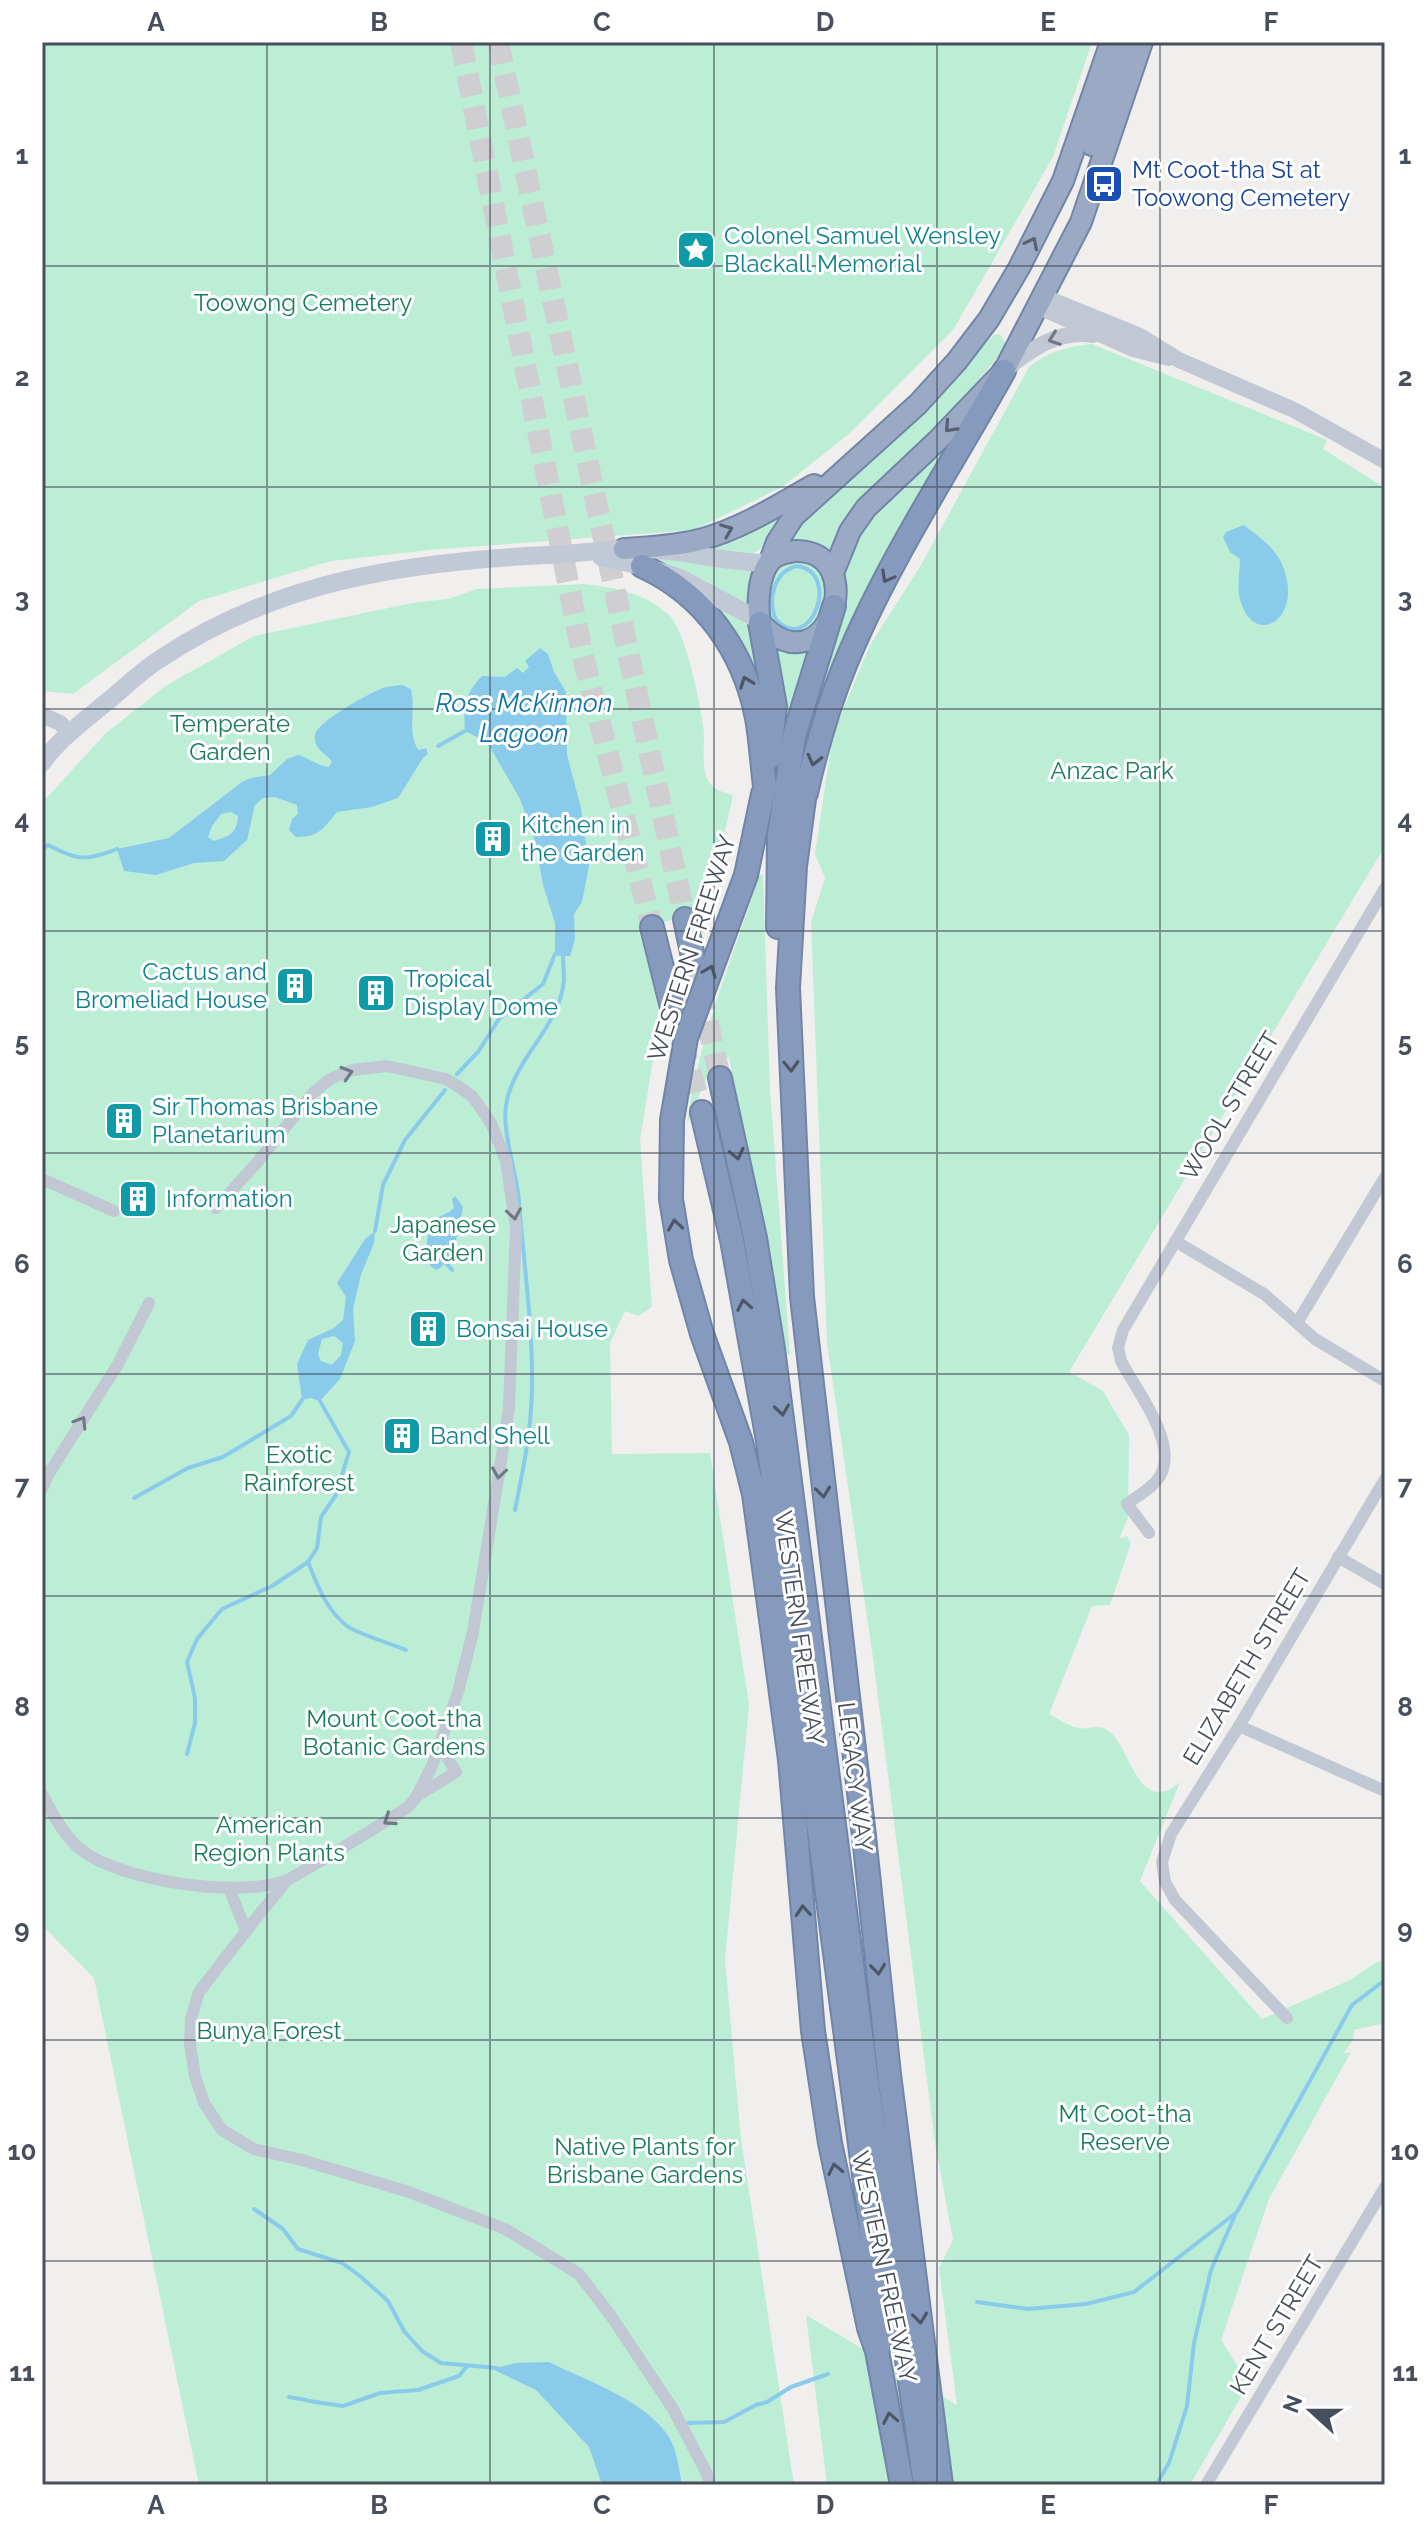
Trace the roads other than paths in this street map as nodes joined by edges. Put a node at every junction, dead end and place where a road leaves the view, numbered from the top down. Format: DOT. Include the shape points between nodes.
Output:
graph roads {
  1 [pos="1142,42"];
  2 [pos="1116,44"];
  3 [pos="1046,293"];
  4 [pos="1087,320"];
  5 [pos="1110,339"];
  6 [pos="1179,360"];
  7 [pos="1005,370"];
  8 [pos="1385,461"];
  9 [pos="850,465"];
  10 [pos="624,549"];
  11 [pos="582,554"];
  12 [pos="769,562"];
  13 [pos="642,566"];
  14 [pos="833,573"];
  15 [pos="834,606"];
  16 [pos="759,621"];
  17 [pos="42,715"];
  18 [pos="70,733"];
  19 [pos="42,763"];
  20 [pos="782,792"];
  21 [pos="1385,888"];
  22 [pos="685,919"];
  23 [pos="652,927"];
  24 [pos="693,957"];
  25 [pos="672,1008"];
  26 [pos="720,1078"];
  27 [pos="702,1112"];
  28 [pos="1385,1177"];
  29 [pos="42,1179"];
  30 [pos="216,1208"];
  31 [pos="114,1211"];
  32 [pos="1175,1241"];
  33 [pos="149,1303"];
  34 [pos="1297,1323"];
  35 [pos="1385,1381"];
  36 [pos="1385,1479"];
  37 [pos="42,1489"];
  38 [pos="1149,1533"];
  39 [pos="1338,1557"];
  40 [pos="1385,1584"];
  41 [pos="1239,1726"];
  42 [pos="440,1745"];
  43 [pos="1385,1791"];
  44 [pos="42,1794"];
  45 [pos="417,1796"];
  46 [pos="287,1880"];
  47 [pos="229,1888"];
  48 [pos="246,1931"];
  49 [pos="1287,2018"];
  50 [pos="1385,2187"];
  51 [pos="877,2351"];
  52 [pos="710,2485"];
  53 [pos="902,2485"];
  54 [pos="925,2485"];
  55 [pos="941,2485"];
  56 [pos="1206,2485"];
  1 -- 3 [label="highway" via="1081,222"];
  2 -- 3 [label="highway"];
  9 -- 2 [label="highway, one-way" via="918,404 989,319 1063,181 1103,63"];
  3 -- 4 [label="street" via="1046,310"];
  3 -- 7 [label="highway"];
  4 -- 5 [label="street"];
  4 -- 6 [label="street" via="1140,336"];
  5 -- 6 [label="street"];
  5 -- 7 [label="street, one-way" via="1063,335"];
  6 -- 8 [label="street" via="1294,410"];
  7 -- 14 [label="highway, one-way" via="866,508 844,542"];
  7 -- 20 [label="highway, WESTERN FREEWAY, one-way" via="899,555"];
  10 -- 9 [label="highway, one-way" via="717,535"];
  9 -- 12 [label="highway" via="794,516"];
  10 -- 11 [label="main road"];
  10 -- 12 [label="main road"];
  11 -- 13 [label="main road"];
  11 -- 18 [label="main road" via="395,568 304,591 175,649"];
  12 -- 14 [label="highway" via="789,552 808,552 825,561"];
  12 -- 16 [label="highway" via="759,597"];
  13 -- 16 [label="main road" via="697,585"];
  20 -- 13 [label="highway, one-way" via="728,642 687,592"];
  14 -- 15 [label="highway"];
  15 -- 16 [label="highway" via="820,632 805,641 783,641"];
  15 -- 20 [label="highway"];
  16 -- 20 [label="highway, WESTERN FREEWAY" via="775,706"];
  17 -- 18 [label="street"];
  18 -- 19 [label="main road"];
  51 -- 20 [label="highway, WESTERN FREEWAY, one-way" via="832,2156 813,2031 790,1760 754,1494 681,1260 671,1199 672,1120 686,1038"];
  20 -- 55 [label="highway, WESTERN FREEWAY, one-way" via="777,923 788,988 806,1344"];
  21 -- 32 [label="street, WOOL STREET"];
  22 -- 24 [label="highway"];
  23 -- 25 [label="highway"];
  26 -- 54 [label="highway, LEGACY WAY, one-way" via="773,1349 867,2082"];
  51 -- 27 [label="highway, LEGACY WAY, one-way" via="884,2328 768,1441 732,1240"];
  28 -- 34 [label="street"];
  29 -- 31 [label="street"];
  30 -- 42 [label="street, one-way" via="312,1094 352,1070 387,1066 446,1079 472,1096 491,1123 506,1161 516,1228 509,1408 473,1632"];
  32 -- 34 [label="street" via="1264,1294"];
  32 -- 38 [label="street, WOOL STREET" via="1123,1330 1118,1348 1164,1440 1159,1478 1127,1504"];
  37 -- 33 [label="street, one-way"];
  34 -- 35 [label="street"];
  36 -- 39 [label="street, ELIZABETH STREET"];
  39 -- 40 [label="street"];
  39 -- 41 [label="street, ELIZABETH STREET"];
  41 -- 43 [label="street"];
  41 -- 49 [label="street, ELIZABETH STREET" via="1171,1834 1162,1862 1165,1882 1175,1900"];
  42 -- 45 [label="street"];
  42 -- 45 [label="street" via="456,1772"];
  44 -- 47 [label="street" via="81,1850 100,1860 176,1883"];
  45 -- 46 [label="street, one-way" via="380,1826"];
  46 -- 47 [label="street"];
  46 -- 48 [label="street"];
  47 -- 48 [label="street"];
  48 -- 52 [label="street" via="199,1992 191,2018 195,2076 204,2103 222,2130 254,2149 409,2192 505,2229 579,2274 673,2409"];
  50 -- 56 [label="street, KENT STREET"];
  53 -- 51 [label="highway, WESTERN FREEWAY, one-way"];
}
